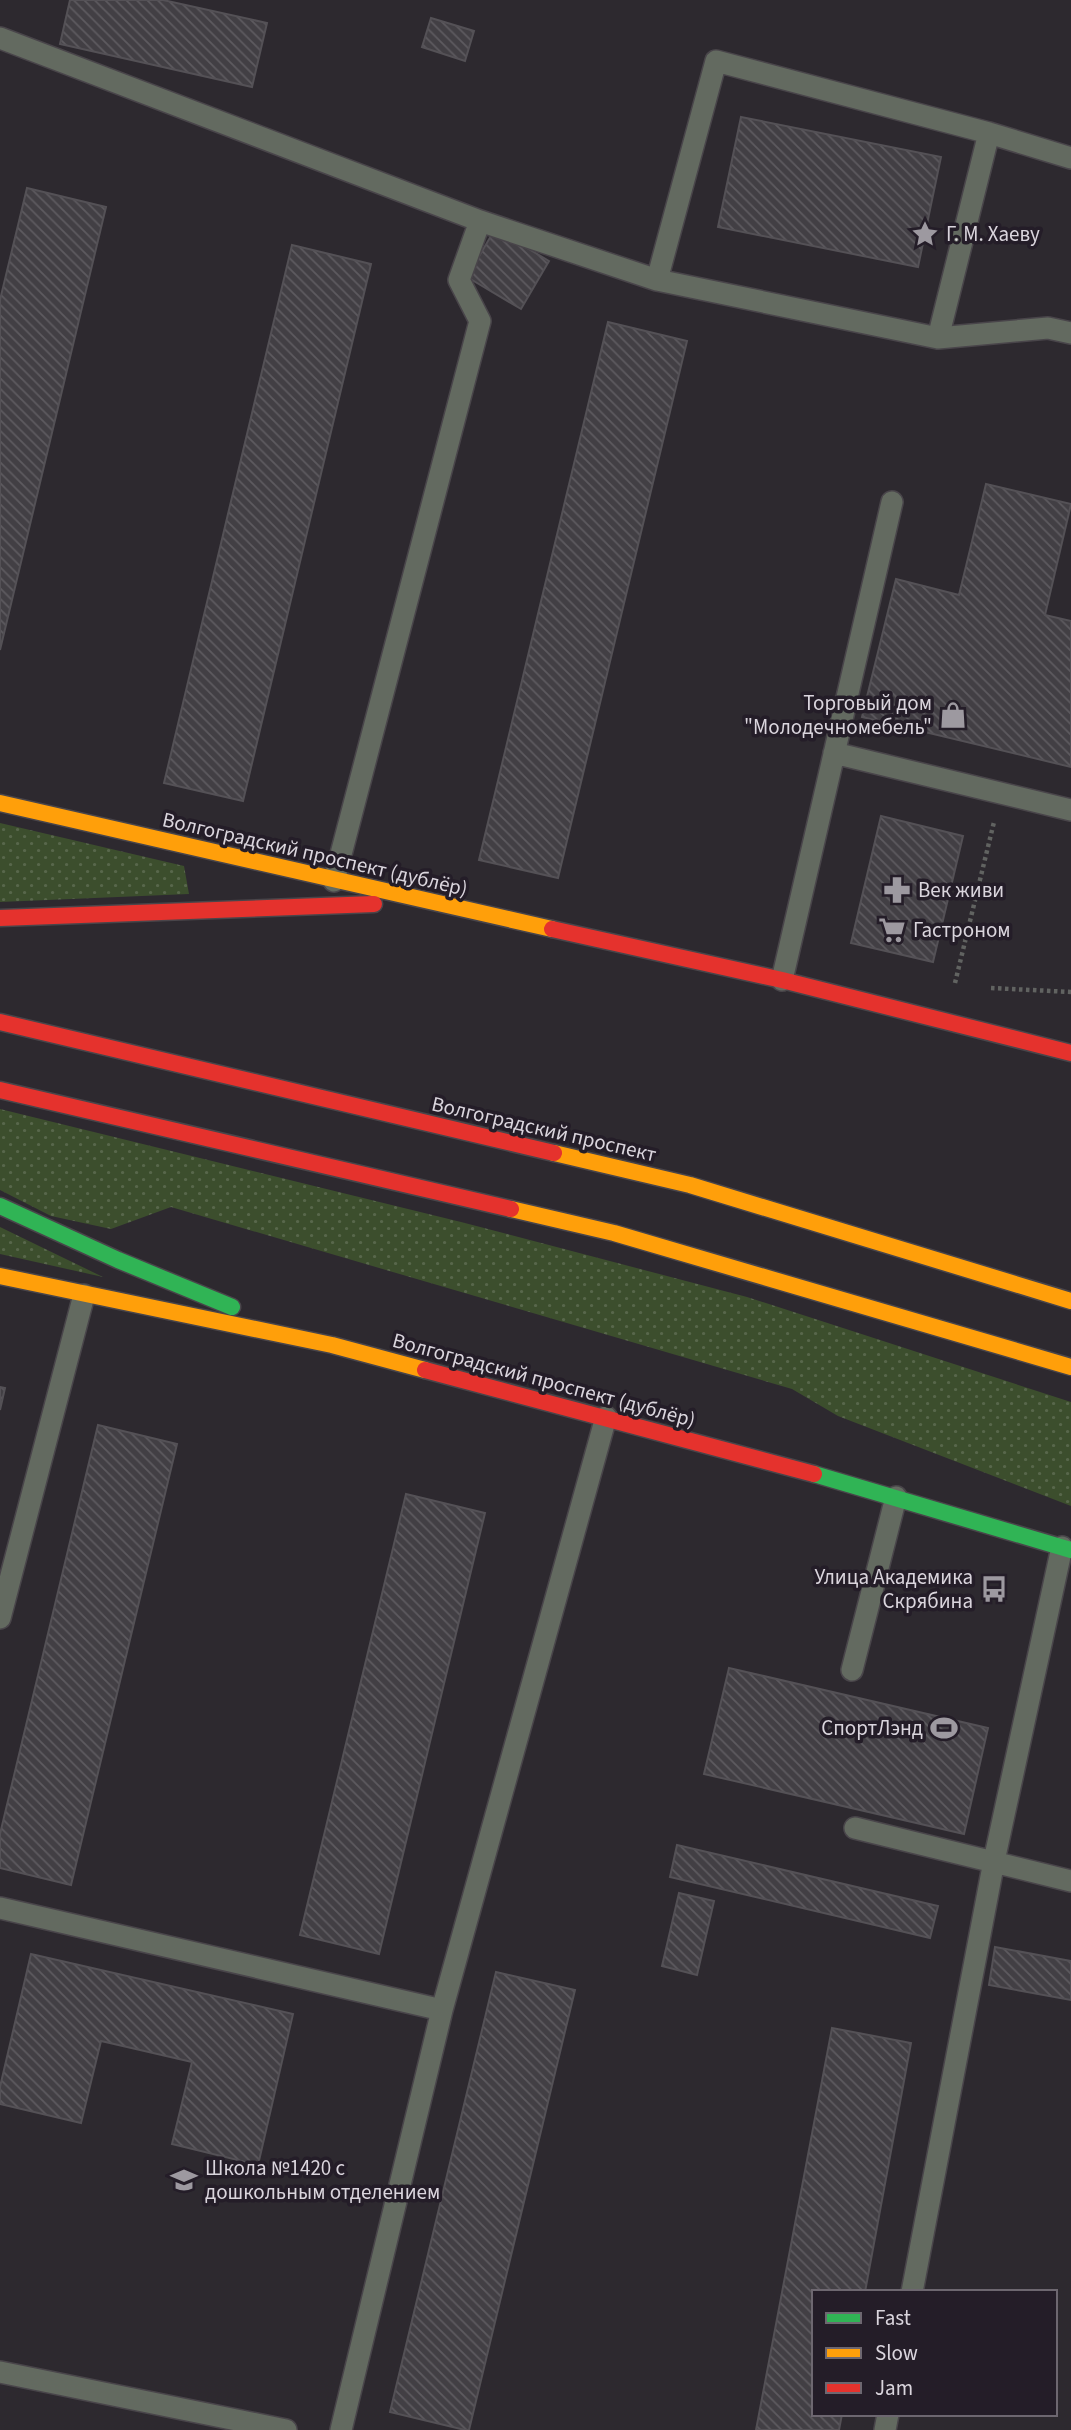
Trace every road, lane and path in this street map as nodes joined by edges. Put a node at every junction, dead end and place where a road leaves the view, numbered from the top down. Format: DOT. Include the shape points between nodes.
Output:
graph roads {
  1 [pos="0,38"];
  2 [pos="989,133"];
  3 [pos="1071,158"];
  4 [pos="480,221"];
  5 [pos="657,280"];
  6 [pos="1071,332"];
  7 [pos="938,338"];
  8 [pos="892,502"];
  9 [pos="834,753"];
  10 [pos="1000,793"];
  11 [pos="0,803"];
  12 [pos="1071,810"];
  13 [pos="334,881"];
  14 [pos="429,902"];
  15 [pos="0,918"];
  16 [pos="782,981"];
  17 [pos="954,987"];
  18 [pos="0,1022"];
  19 [pos="1071,1053"];
  20 [pos="0,1090"];
  21 [pos="0,1206"];
  22 [pos="0,1276"];
  23 [pos="84,1295"];
  24 [pos="1071,1301"];
  25 [pos="332,1345"];
  26 [pos="1071,1367"];
  27 [pos="606,1417"];
  28 [pos="896,1497"];
  29 [pos="1066,1548"];
  30 [pos="0,1618"];
  31 [pos="852,1670"];
  32 [pos="855,1828"];
  33 [pos="994,1861"];
  34 [pos="1071,1881"];
  35 [pos="0,1908"];
  36 [pos="442,2010"];
  37 [pos="912,2290"];
  38 [pos="0,2372"];
  39 [pos="286,2430"];
  40 [pos="341,2430"];
  1 -- 4 [label="lane"];
  2 -- 3 [label="lane"];
  2 -- 5 [label="lane" via="716,61"];
  2 -- 7 [label="lane"];
  4 -- 5 [label="lane"];
  4 -- 13 [label="lane" via="459,280 480,321"];
  5 -- 7 [label="lane"];
  6 -- 7 [label="lane" via="1048,328"];
  8 -- 9 [label="lane"];
  9 -- 10 [label="lane"];
  9 -- 16 [label="lane"];
  10 -- 12 [label="lane"];
  10 -- 17 [label="path"];
  11 -- 13 [label="main road, Волгоградский проспект (дублёр)"];
  13 -- 14 [label="main road, Волгоградский проспект (дублёр)"];
  14 -- 15 [label="main road"];
  14 -- 16 [label="main road, Волгоградский проспект (дублёр)"];
  16 -- 19 [label="main road, Волгоградский проспект (дублёр)"];
  18 -- 24 [label="main road, Волгоградский проспект" via="690,1185"];
  20 -- 26 [label="main road" via="614,1233"];
  21 -- 25 [label="main road" via="209,1298"];
  22 -- 23 [label="main road, Волгоградский проспект (дублёр)"];
  23 -- 25 [label="main road, Волгоградский проспект (дублёр)"];
  23 -- 30 [label="lane"];
  25 -- 27 [label="main road, Волгоградский проспект (дублёр)"];
  27 -- 28 [label="main road, Волгоградский проспект (дублёр)"];
  27 -- 36 [label="lane"];
  28 -- 29 [label="main road, Волгоградский проспект (дублёр)"];
  28 -- 31 [label="lane"];
  29 -- 33 [label="lane"];
  32 -- 33 [label="lane"];
  33 -- 34 [label="lane"];
  33 -- 37 [label="lane"];
  35 -- 36 [label="lane"];
  36 -- 40 [label="lane"];
  38 -- 39 [label="lane"];
}
